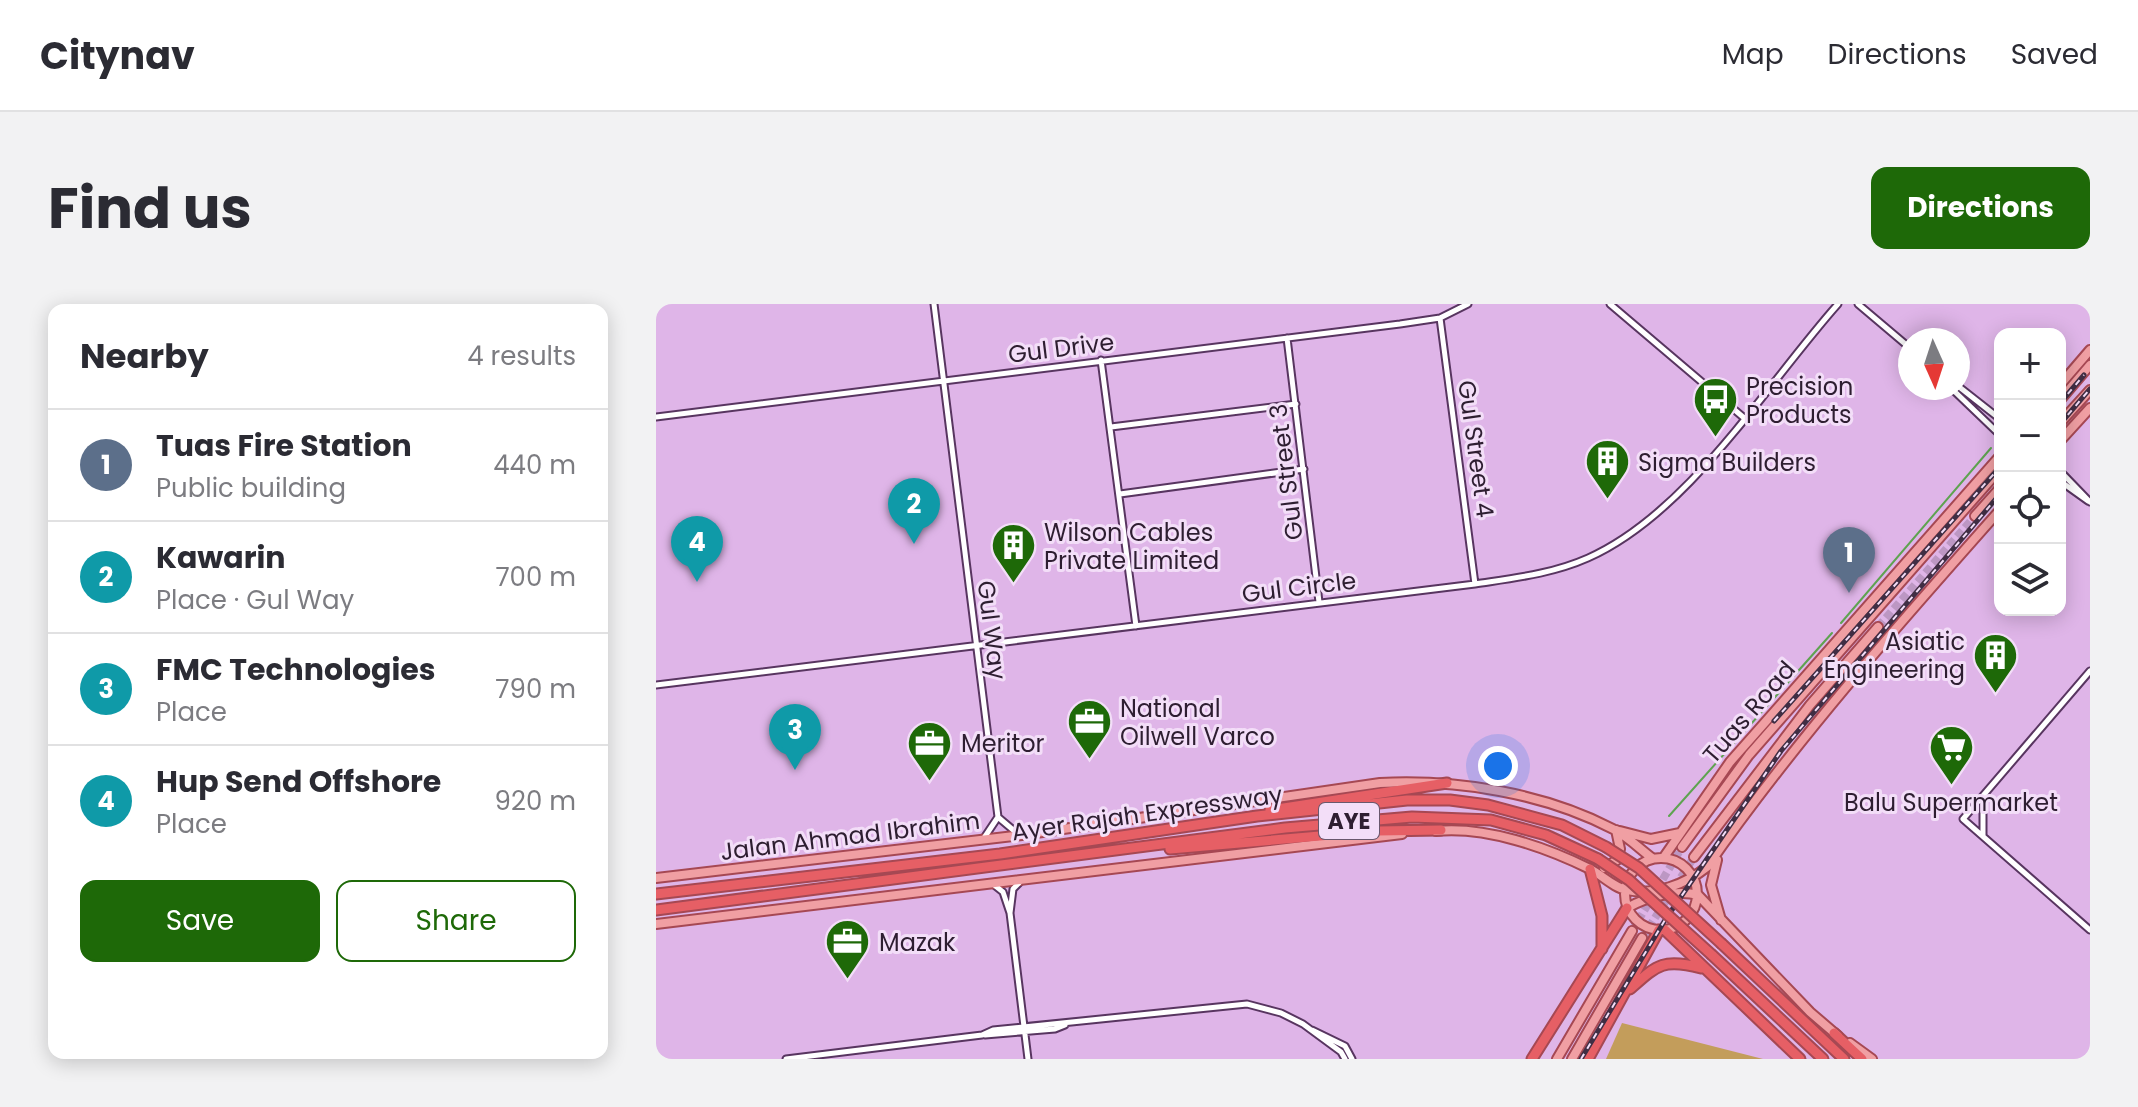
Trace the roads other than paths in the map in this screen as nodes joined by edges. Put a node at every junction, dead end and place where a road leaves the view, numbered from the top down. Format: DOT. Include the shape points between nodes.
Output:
graph roads {
  1 [pos="934,304"];
  2 [pos="1468,304"];
  3 [pos="1610,304"];
  4 [pos="1838,304"];
  5 [pos="1858,304"];
  6 [pos="1440,318"];
  7 [pos="1287,338"];
  8 [pos="1898,338"];
  9 [pos="2090,350"];
  10 [pos="1101,360"];
  11 [pos="2090,365"];
  12 [pos="2066,378"];
  13 [pos="944,381"];
  14 [pos="2090,390"];
  15 [pos="2066,393"];
  16 [pos="1970,395"];
  17 [pos="1964,400"];
  18 [pos="1296,404"];
  19 [pos="2090,408"];
  20 [pos="1994,414"];
  21 [pos="2066,416"];
  22 [pos="656,417"];
  23 [pos="1743,417"];
  24 [pos="1111,427"];
  25 [pos="1994,429"];
  26 [pos="2066,434"];
  27 [pos="1994,463"];
  28 [pos="1304,469"];
  29 [pos="1997,472"];
  30 [pos="2061,472"];
  31 [pos="2066,486"];
  32 [pos="1120,494"];
  33 [pos="1994,495"];
  34 [pos="2090,501"];
  35 [pos="1975,516"];
  36 [pos="1994,517"];
  37 [pos="1475,584"];
  38 [pos="1319,602"];
  39 [pos="1136,626"];
  40 [pos="1878,627"];
  41 [pos="976,645"];
  42 [pos="2090,671"];
  43 [pos="656,685"];
  44 [pos="1447,783"];
  45 [pos="1983,796"];
  46 [pos="1257,816"];
  47 [pos="998,817"];
  48 [pos="1441,830"];
  49 [pos="1615,830"];
  50 [pos="1680,833"];
  51 [pos="1022,835"];
  52 [pos="1983,836"];
  53 [pos="1728,838"];
  54 [pos="980,840"];
  55 [pos="1682,847"];
  56 [pos="1095,854"];
  57 [pos="1664,857"];
  58 [pos="1694,857"];
  59 [pos="1652,858"];
  60 [pos="1590,869"];
  61 [pos="1027,877"];
  62 [pos="656,878"];
  63 [pos="1694,878"];
  64 [pos="984,882"];
  65 [pos="1625,890"];
  66 [pos="656,894"];
  67 [pos="1698,895"];
  68 [pos="1627,908"];
  69 [pos="656,910"];
  70 [pos="1010,913"];
  71 [pos="1722,923"];
  72 [pos="656,924"];
  73 [pos="1662,930"];
  74 [pos="2090,930"];
  75 [pos="1632,931"];
  76 [pos="1642,938"];
  77 [pos="1602,952"];
  78 [pos="1705,969"];
  79 [pos="1625,994"];
  80 [pos="1024,1030"];
  81 [pos="1311,1030"];
  82 [pos="1834,1033"];
  83 [pos="786,1059"];
  84 [pos="1028,1059"];
  85 [pos="1345,1059"];
  86 [pos="1352,1059"];
  87 [pos="1532,1059"];
  88 [pos="1557,1059"];
  89 [pos="1572,1059"];
  90 [pos="1588,1059"];
  91 [pos="1800,1059"];
  92 [pos="1823,1059"];
  93 [pos="1844,1059"];
  94 [pos="1862,1059"];
  95 [pos="1872,1059"];
  1 -- 13 [label="street, Gul Way"];
  2 -- 6 [label="street, Gul Drive"];
  3 -- 23 [label="street"];
  4 -- 23 [label="street, Gul Circle"];
  5 -- 8 [label="street"];
  6 -- 7 [label="street, Gul Drive"];
  6 -- 37 [label="street, Gul Street 4"];
  7 -- 10 [label="street, Gul Drive"];
  7 -- 18 [label="street, Gul Street 3"];
  9 -- 12 [label="main road"];
  10 -- 13 [label="street, Gul Drive"];
  10 -- 24 [label="street"];
  11 -- 15 [label="main road"];
  13 -- 22 [label="street, Gul Drive"];
  13 -- 41 [label="street, Gul Way"];
  14 -- 21 [label="main road"];
  16 -- 20 [label="street"];
  17 -- 25 [label="street"];
  18 -- 24 [label="street"];
  18 -- 28 [label="street, Gul Street 3"];
  19 -- 26 [label="main road"];
  23 -- 37 [label="street, Gul Circle" via="1671,502 1628,535 1563,567"];
  24 -- 32 [label="street"];
  27 -- 50 [label="main road, Tuas Road" via="1764,722"];
  28 -- 32 [label="street"];
  28 -- 38 [label="street, Gul Street 3"];
  29 -- 55 [label="main road, Tuas Road" via="1749,755"];
  30 -- 34 [label="street"];
  31 -- 34 [label="street"];
  32 -- 39 [label="street"];
  33 -- 35 [label="main road"];
  36 -- 53 [label="main road" via="1842,693"];
  37 -- 38 [label="street, Gul Circle"];
  38 -- 39 [label="street, Gul Circle"];
  39 -- 41 [label="street, Gul Circle"];
  40 -- 58 [label="main road, Tuas Road"];
  41 -- 43 [label="street, Gul Circle"];
  41 -- 47 [label="street, Gul Way"];
  42 -- 45 [label="street"];
  44 -- 46 [label="highway" via="1285,806"];
  44 -- 49 [label="main road, Jalan Ahmad Ibrahim" via="1527,798"];
  44 -- 51 [label="main road, Jalan Ahmad Ibrahim" via="1380,783"];
  45 -- 52 [label="street"];
  45 -- 52 [label="street" via="1963,819"];
  46 -- 66 [label="highway, Ayer Rajah Expressway / AYE" via="1000,854"];
  46 -- 93 [label="highway, Ayer Rajah Expressway / AYE, bridge" via="1450,800 1549,821 1639,868"];
  47 -- 51 [label="street"];
  47 -- 54 [label="street" via="991,833"];
  48 -- 56 [label="highway"];
  48 -- 60 [label="main road" via="1506,839"];
  48 -- 61 [label="main road"];
  49 -- 50 [label="main road" via="1651,839"];
  49 -- 59 [label="main road, Jalan Ahmad Ibrahim"];
  49 -- 60 [label="main road" via="1620,843 1617,860"];
  50 -- 57 [label="main road, Tuas Road"];
  51 -- 54 [label="main road, Jalan Ahmad Ibrahim"];
  52 -- 74 [label="street"];
  53 -- 63 [label="main road"];
  53 -- 71 [label="main road" via="1712,873"];
  54 -- 62 [label="main road, Jalan Ahmad Ibrahim"];
  56 -- 69 [label="highway, Ayer Rajah Expressway / AYE"];
  56 -- 92 [label="highway, Ayer Rajah Expressway / AYE, bridge" via="1332,823 1462,816 1531,831 1598,859 1629,880"];
  57 -- 59 [label="main road"];
  57 -- 63 [label="main road" via="1678,861"];
  59 -- 65 [label="main road" via="1635,868"];
  60 -- 65 [label="main road"];
  60 -- 77 [label="highway" via="1605,931"];
  61 -- 64 [label="main road"];
  61 -- 70 [label="street" via="1013,889"];
  63 -- 65 [label="main road" via="1649,891"];
  63 -- 67 [label="main road"];
  64 -- 70 [label="street" via="999,887"];
  64 -- 72 [label="main road"];
  65 -- 68 [label="main road"];
  67 -- 68 [label="main road" via="1686,892"];
  67 -- 71 [label="main road"];
  67 -- 73 [label="main road" via="1688,918"];
  68 -- 73 [label="main road" via="1640,923"];
  68 -- 77 [label="highway"];
  70 -- 80 [label="street"];
  71 -- 82 [label="main road"];
  73 -- 78 [label="highway"];
  73 -- 79 [label="highway"];
  75 -- 88 [label="main road"];
  76 -- 89 [label="main road"];
  77 -- 87 [label="highway"];
  78 -- 79 [label="highway" via="1667,963 1653,967"];
  78 -- 91 [label="highway"];
  79 -- 90 [label="highway"];
  80 -- 81 [label="street" via="1235,1004 1281,1013"];
  80 -- 83 [label="street"];
  80 -- 84 [label="street"];
  81 -- 85 [label="street"];
  81 -- 86 [label="street" via="1345,1046"];
  82 -- 94 [label="highway"];
  82 -- 95 [label="main road"];
}
